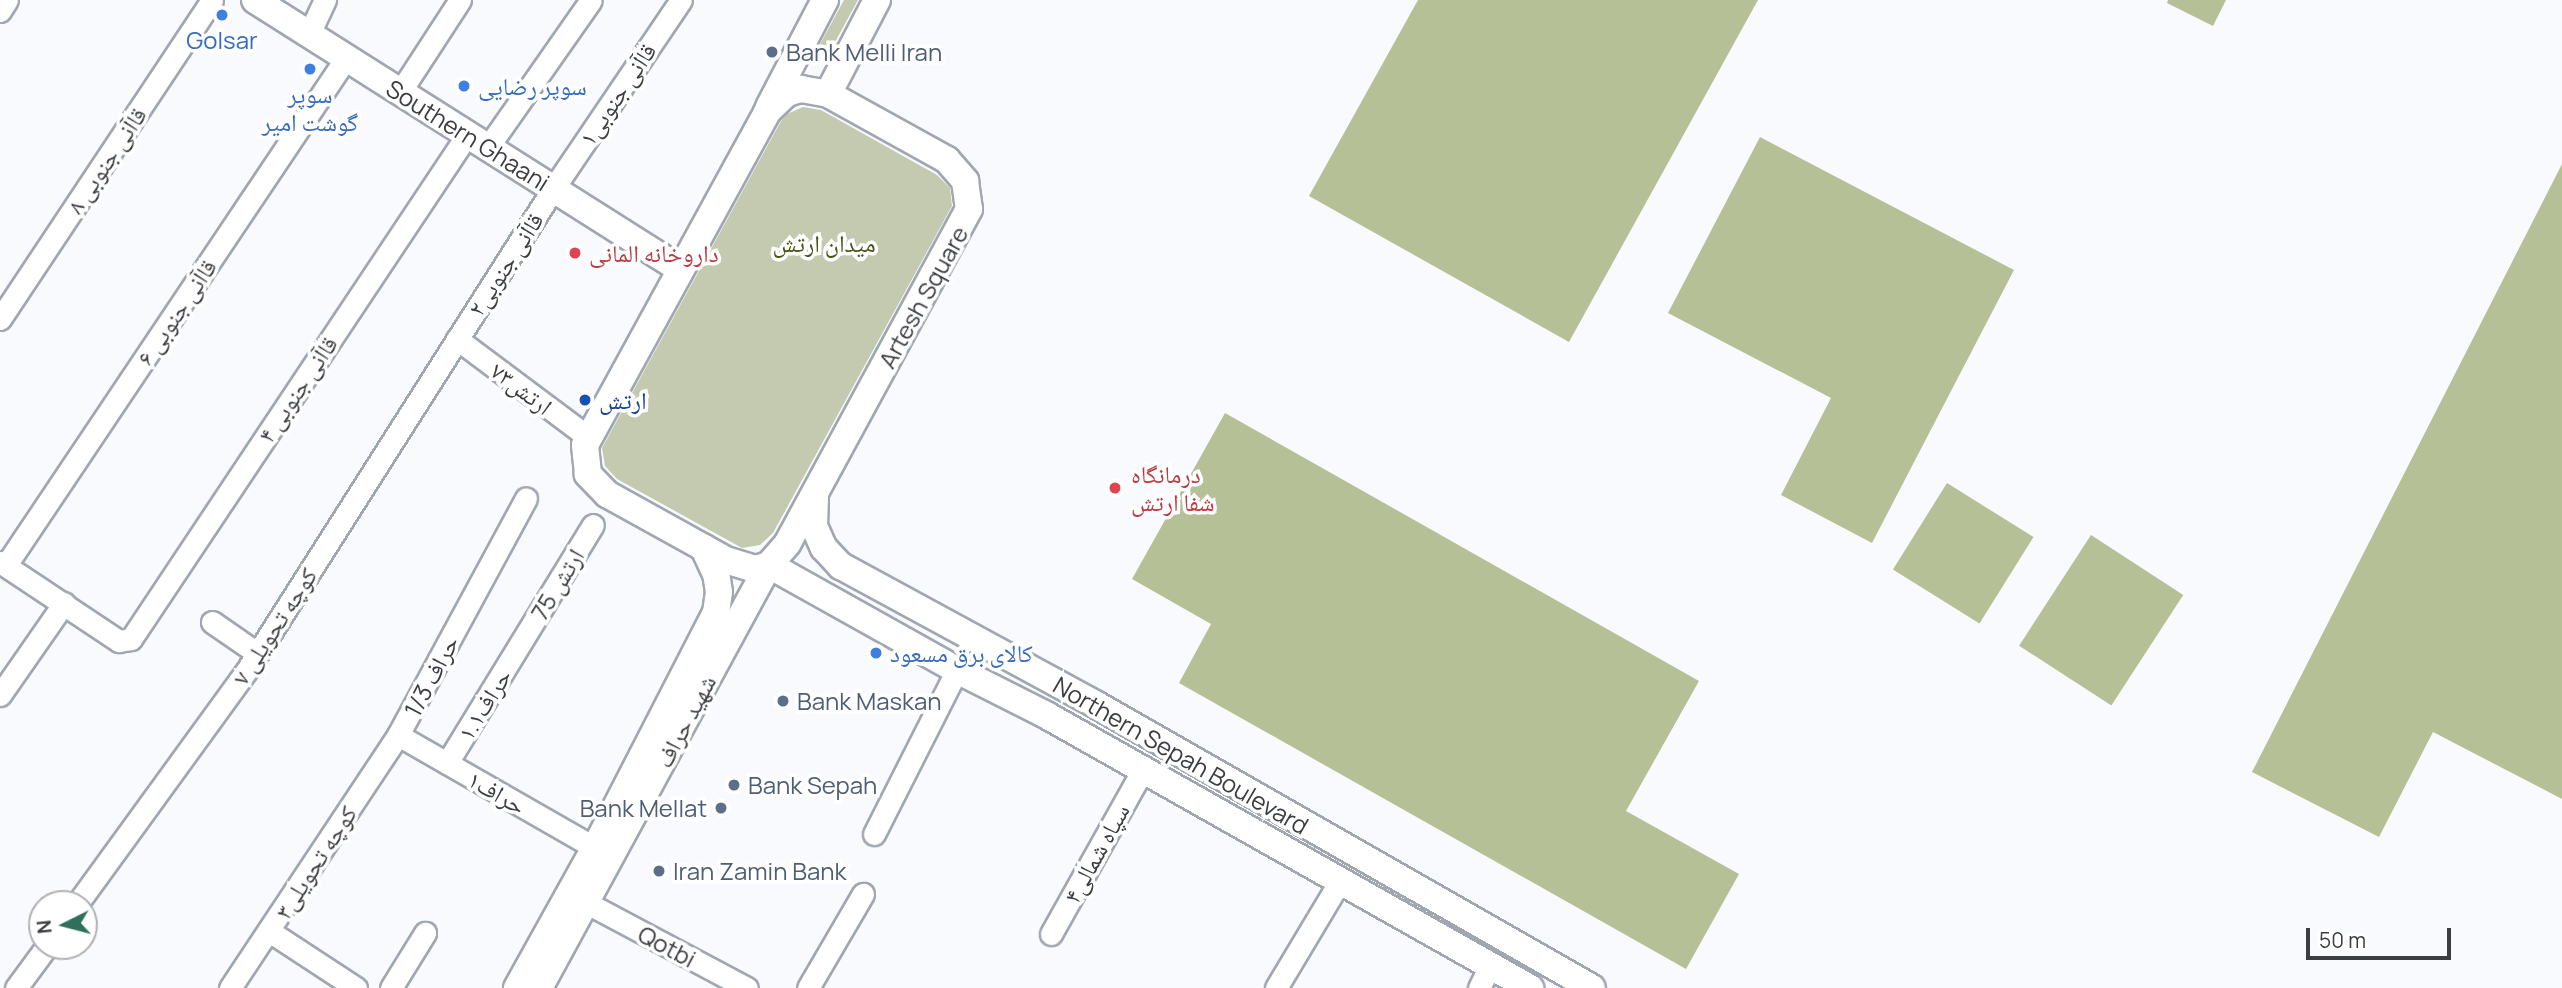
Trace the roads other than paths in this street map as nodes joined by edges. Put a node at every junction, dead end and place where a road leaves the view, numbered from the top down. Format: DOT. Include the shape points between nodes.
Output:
graph roads {
  1 [pos="7,0"];
  2 [pos="212,0"];
  3 [pos="255,0"];
  4 [pos="325,0"];
  5 [pos="460,0"];
  6 [pos="590,0"];
  7 [pos="681,0"];
  8 [pos="825,0"];
  9 [pos="877,0"];
  10 [pos="0,11"];
  11 [pos="309,34"];
  12 [pos="346,58"];
  13 [pos="400,92"];
  14 [pos="828,94"];
  15 [pos="766,112"];
  16 [pos="477,141"];
  17 [pos="553,188"];
  18 [pos="680,269"];
  19 [pos="0,319"];
  20 [pos="457,339"];
  21 [pos="588,437"];
  22 [pos="816,492"];
  23 [pos="526,498"];
  24 [pos="593,525"];
  25 [pos="704,548"];
  26 [pos="3,564"];
  27 [pos="769,565"];
  28 [pos="841,566"];
  29 [pos="825,595"];
  30 [pos="64,603"];
  31 [pos="212,622"];
  32 [pos="520,644"];
  33 [pos="257,653"];
  34 [pos="957,670"];
  35 [pos="690,689"];
  36 [pos="0,695"];
  37 [pos="398,735"];
  38 [pos="447,763"];
  39 [pos="1142,771"];
  40 [pos="1273,809"];
  41 [pos="874,834"];
  42 [pos="1260,836"];
  43 [pos="595,848"];
  44 [pos="1340,881"];
  45 [pos="87,890"];
  46 [pos="863,894"];
  47 [pos="587,904"];
  48 [pos="269,931"];
  49 [pos="425,933"];
  50 [pos="1051,934"];
  51 [pos="37,960"];
  52 [pos="1485,977"];
  53 [pos="738,986"];
  54 [pos="16,988"];
  55 [pos="230,988"];
  56 [pos="356,988"];
  57 [pos="391,988"];
  58 [pos="517,988"];
  59 [pos="540,988"];
  60 [pos="808,988"];
  61 [pos="1276,988"];
  62 [pos="1530,988"];
  63 [pos="1592,988"];
  1 -- 10 [label="street"];
  2 -- 19 [label="street, قاآنی جنوبی ۸"];
  3 -- 11 [label="main road, Southern Ghaani"];
  4 -- 11 [label="street"];
  5 -- 13 [label="street"];
  6 -- 16 [label="street, قاآنی جنوبی ۴"];
  7 -- 17 [label="street, قاآنی جنوبی۱"];
  8 -- 15 [label="main road"];
  9 -- 14 [label="main road"];
  11 -- 12 [label="main road, Southern Ghaani"];
  12 -- 13 [label="main road, Southern Ghaani"];
  12 -- 26 [label="street, قاآنی جنوبی ۶"];
  13 -- 16 [label="main road, Southern Ghaani"];
  14 -- 15 [label="main road, Artesh Square" via="816,89 794,91"];
  14 -- 22 [label="main road, Artesh Square" via="957,169 967,188 969,209"];
  15 -- 18 [label="main road, Artesh Square"];
  16 -- 17 [label="main road, Southern Ghaani"];
  16 -- 30 [label="street, قاآنی جنوبی ۴" via="131,639 119,641"];
  17 -- 18 [label="main road, Southern Ghaani"];
  17 -- 20 [label="street, ۲قاآنی جنوبی"];
  18 -- 21 [label="main road, Artesh Square"];
  20 -- 21 [label="street, ارتش۷۳"];
  20 -- 33 [label="street, کوچه تحویلی ۷"];
  21 -- 25 [label="main road" via="585,460 597,486"];
  22 -- 27 [label="main road, Artesh Square" via="788,543"];
  22 -- 28 [label="main road, Northern Sepah Boulevard" via="814,526 824,548"];
  23 -- 37 [label="street, 1/3 حراف"];
  24 -- 32 [label="street, 75 ارتش"];
  25 -- 27 [label="main road" via="740,566 755,569"];
  25 -- 35 [label="main road" via="719,592"];
  26 -- 30 [label="street"];
  27 -- 29 [label="main road, Northern Sepah Boulevard"];
  27 -- 35 [label="main road, شهید حراف"];
  28 -- 29 [label="main road" via="823,574"];
  28 -- 40 [label="main road, Northern Sepah Boulevard" via="1095,704"];
  29 -- 34 [label="main road, Northern Sepah Boulevard"];
  30 -- 36 [label="street"];
  31 -- 33 [label="street"];
  32 -- 38 [label="street, حراف۱.۱"];
  33 -- 45 [label="street, کوچه تحویلی ۷"];
  34 -- 39 [label="main road, Northern Sepah Boulevard"];
  34 -- 41 [label="street"];
  35 -- 43 [label="main road"];
  35 -- 47 [label="main road, شهید حراف"];
  37 -- 38 [label="street, حراف۱"];
  37 -- 48 [label="street, کوچه تحویلی۳"];
  38 -- 43 [label="street, حراف۱"];
  39 -- 42 [label="main road, Northern Sepah Boulevard"];
  39 -- 50 [label="street, سپاه شمالی۴"];
  40 -- 42 [label="main road"];
  40 -- 63 [label="main road, Northern Sepah Boulevard"];
  42 -- 44 [label="main road, Northern Sepah Boulevard"];
  43 -- 58 [label="main road"];
  44 -- 52 [label="main road, Northern Sepah Boulevard"];
  44 -- 61 [label="street"];
  46 -- 60 [label="street"];
  47 -- 53 [label="street, Qotbi"];
  47 -- 59 [label="main road, شهید حراف"];
  48 -- 55 [label="street, کوچه تحویلی۳"];
  48 -- 56 [label="street"];
  49 -- 57 [label="street"];
  51 -- 54 [label="street"];
  52 -- 62 [label="main road, Northern Sepah Boulevard"];
}
